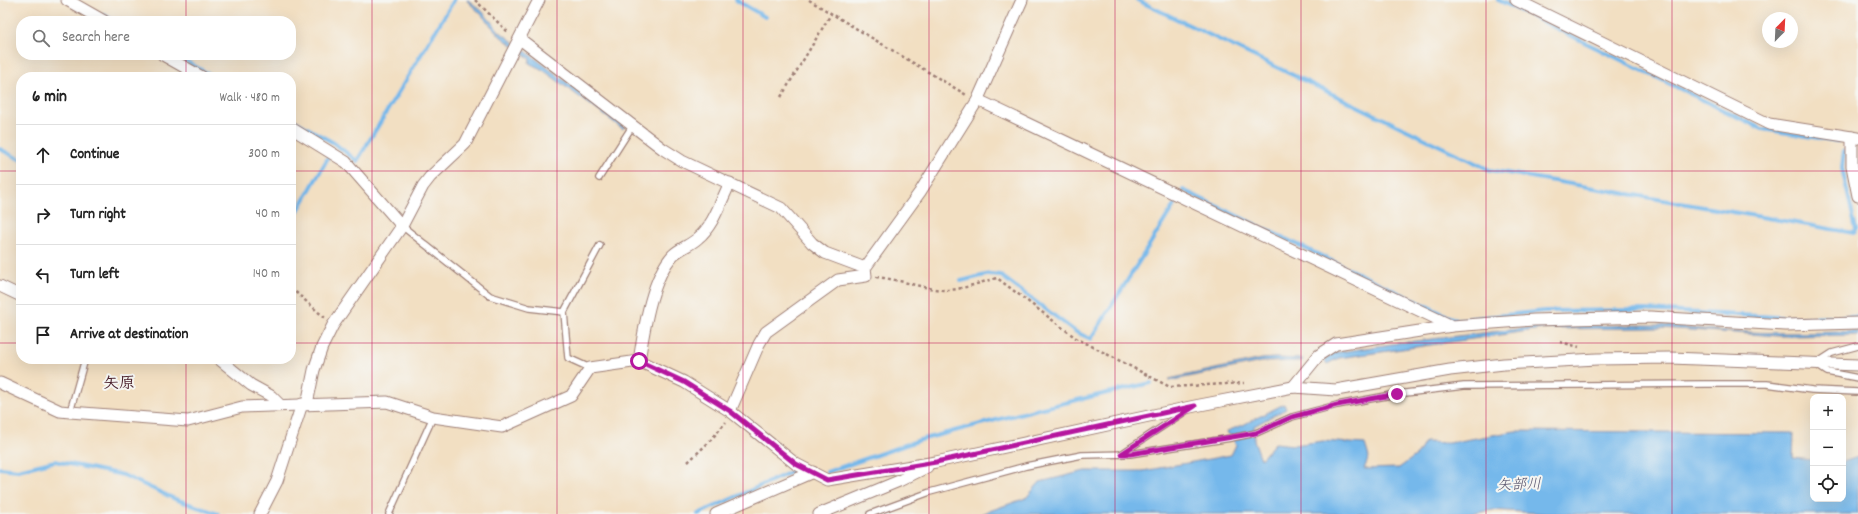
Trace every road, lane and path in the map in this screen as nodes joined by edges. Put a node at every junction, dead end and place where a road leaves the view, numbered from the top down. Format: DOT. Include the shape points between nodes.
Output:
graph roads {
  1 [pos="67,0"];
  2 [pos="475,0"];
  3 [pos="539,0"];
  4 [pos="809,0"];
  5 [pos="1022,0"];
  6 [pos="1516,0"];
  7 [pos="831,14"];
  8 [pos="95,16"];
  9 [pos="520,40"];
  10 [pos="172,60"];
  11 [pos="193,72"];
  12 [pos="781,97"];
  13 [pos="978,101"];
  14 [pos="633,125"];
  15 [pos="296,131"];
  16 [pos="1855,138"];
  17 [pos="599,178"];
  18 [pos="730,183"];
  19 [pos="1858,196"];
  20 [pos="402,226"];
  21 [pos="600,245"];
  22 [pos="866,272"];
  23 [pos="0,286"];
  24 [pos="296,293"];
  25 [pos="16,294"];
  26 [pos="564,312"];
  27 [pos="1858,323"];
  28 [pos="333,325"];
  29 [pos="1452,326"];
  30 [pos="1858,346"];
  31 [pos="639,361"];
  32 [pos="84,364"];
  33 [pos="225,364"];
  34 [pos="1815,364"];
  35 [pos="1858,365"];
  36 [pos="590,368"];
  37 [pos="1858,378"];
  38 [pos="0,384"];
  39 [pos="1248,384"];
  40 [pos="1293,388"];
  41 [pos="1858,392"];
  42 [pos="279,404"];
  43 [pos="304,404"];
  44 [pos="1195,406"];
  45 [pos="70,412"];
  46 [pos="732,412"];
  47 [pos="433,417"];
  48 [pos="1121,454"];
  49 [pos="688,462"];
  50 [pos="936,462"];
  51 [pos="813,472"];
  52 [pos="260,514"];
  53 [pos="389,514"];
  54 [pos="716,514"];
  55 [pos="819,514"];
  56 [pos="870,514"];
  1 -- 8 [label="street"];
  2 -- 9 [label="path" via="499,25"];
  3 -- 9 [label="street"];
  4 -- 7 [label="path"];
  5 -- 13 [label="street"];
  6 -- 16 [label="street" via="1768,124"];
  7 -- 12 [label="path"];
  7 -- 13 [label="path"];
  9 -- 14 [label="street"];
  9 -- 20 [label="street" via="492,89 466,144 430,177"];
  10 -- 11 [label="street"];
  13 -- 22 [label="street"];
  13 -- 29 [label="street"];
  14 -- 17 [label="lane"];
  14 -- 18 [label="street" via="682,161"];
  15 -- 20 [label="street" via="346,162"];
  16 -- 19 [label="street" via="1852,166"];
  18 -- 22 [label="street" via="781,208 812,243 825,253"];
  18 -- 31 [label="street" via="708,227 699,238 674,255 660,277 646,319"];
  20 -- 26 [label="lane" via="490,296 529,308"];
  20 -- 28 [label="street"];
  21 -- 26 [label="lane"];
  22 -- 39 [label="path" via="918,287 944,290 997,278 1076,338 1170,387"];
  22 -- 46 [label="street" via="838,280 766,332"];
  23 -- 25 [label="street"];
  24 -- 28 [label="path"];
  26 -- 36 [label="lane" via="568,358"];
  27 -- 29 [label="street" via="1786,325 1650,317 1534,320"];
  28 -- 43 [label="street" via="322,347"];
  29 -- 40 [label="street" via="1336,344 1319,354"];
  30 -- 34 [label="lane" via="1832,353"];
  31 -- 36 [label="street"];
  31 -- 46 [label="street" via="684,382"];
  32 -- 45 [label="lane"];
  33 -- 42 [label="street"];
  34 -- 35 [label="street"];
  34 -- 37 [label="lane" via="1827,372"];
  34 -- 40 [label="street" via="1670,358 1597,359 1450,370 1336,390"];
  36 -- 47 [label="street" via="571,396 502,427"];
  38 -- 45 [label="street" via="60,411"];
  40 -- 44 [label="street"];
  41 -- 48 [label="lane" via="1812,390 1767,384 1464,386 1397,394 1337,405 1292,417 1256,433"];
  42 -- 43 [label="street"];
  42 -- 45 [label="street" via="242,407 188,421"];
  43 -- 47 [label="street" via="387,402"];
  43 -- 52 [label="street" via="277,481"];
  44 -- 48 [label="lane"];
  44 -- 50 [label="street"];
  46 -- 49 [label="path" via="709,442"];
  46 -- 51 [label="street" via="796,464"];
  47 -- 53 [label="lane"];
  48 -- 56 [label="lane" via="1082,455 1026,466 930,492"];
  50 -- 51 [label="street" via="827,480"];
  50 -- 55 [label="street" via="899,481"];
  51 -- 54 [label="street"];
}
